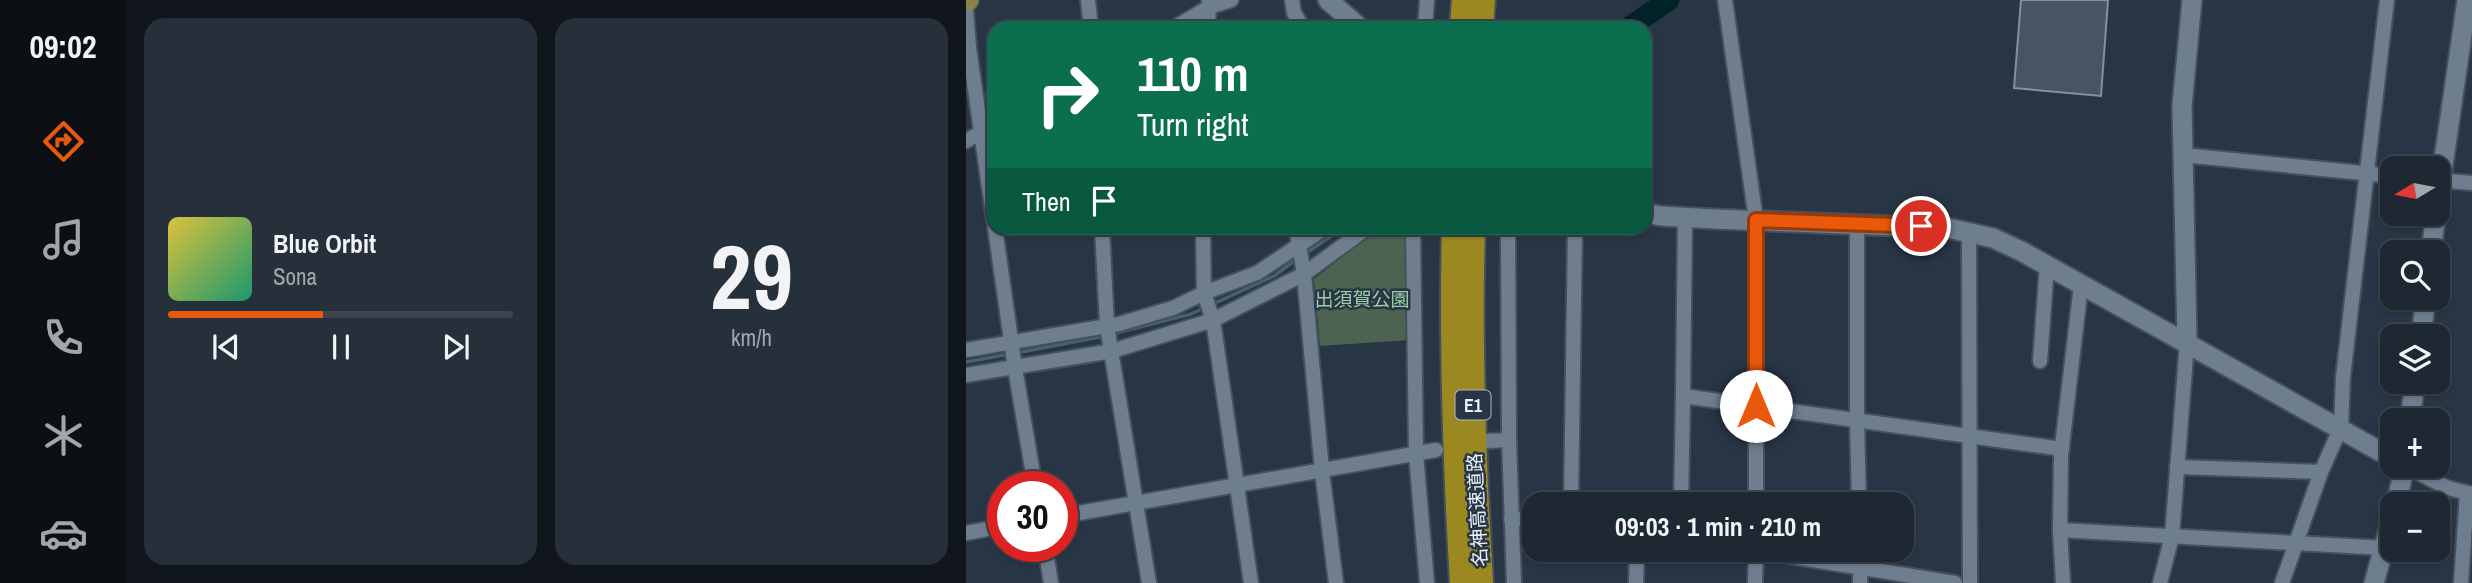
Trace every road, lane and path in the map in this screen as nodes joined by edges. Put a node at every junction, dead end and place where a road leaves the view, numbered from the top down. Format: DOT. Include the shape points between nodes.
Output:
graph roads {
  1 [pos="1088,0"];
  2 [pos="1231,0"];
  3 [pos="1328,0"];
  4 [pos="1427,0"];
  5 [pos="1464,0"];
  6 [pos="1483,0"];
  7 [pos="1725,0"];
  8 [pos="2192,0"];
  9 [pos="2387,0"];
  10 [pos="2467,0"];
  11 [pos="1209,4"];
  12 [pos="966,10"];
  13 [pos="1090,21"];
  14 [pos="1184,21"];
  15 [pos="1352,21"];
  16 [pos="1426,21"];
  17 [pos="1462,21"];
  18 [pos="1482,21"];
  19 [pos="987,125"];
  20 [pos="987,130"];
  21 [pos="966,141"];
  22 [pos="2183,155"];
  23 [pos="2443,156"];
  24 [pos="2366,175"];
  25 [pos="2380,176"];
  26 [pos="2450,181"];
  27 [pos="2472,183"];
  28 [pos="1652,214"];
  29 [pos="1685,218"];
  30 [pos="1756,220"];
  31 [pos="1857,224"];
  32 [pos="1969,233"];
  33 [pos="996,235"];
  34 [pos="1102,235"];
  35 [pos="1203,235"];
  36 [pos="1297,235"];
  37 [pos="1320,235"];
  38 [pos="1352,235"];
  39 [pos="1413,235"];
  40 [pos="1454,235"];
  41 [pos="1473,235"];
  42 [pos="1508,235"];
  43 [pos="1575,235"];
  44 [pos="1301,259"];
  45 [pos="2047,265"];
  46 [pos="2081,285"];
  47 [pos="1208,306"];
  48 [pos="1109,338"];
  49 [pos="2187,342"];
  50 [pos="966,350"];
  51 [pos="1013,354"];
  52 [pos="2040,361"];
  53 [pos="966,375"];
  54 [pos="1683,396"];
  55 [pos="1756,406"];
  56 [pos="1857,420"];
  57 [pos="2341,428"];
  58 [pos="1970,436"];
  59 [pos="1509,440"];
  60 [pos="1487,441"];
  61 [pos="2062,449"];
  62 [pos="1436,450"];
  63 [pos="2380,451"];
  64 [pos="1416,454"];
  65 [pos="2177,467"];
  66 [pos="1032,471"];
  67 [pos="1322,471"];
  68 [pos="2321,472"];
  69 [pos="2428,478"];
  70 [pos="1238,485"];
  71 [pos="1571,492"];
  72 [pos="1681,492"];
  73 [pos="1756,492"];
  74 [pos="1859,492"];
  75 [pos="2470,493"];
  76 [pos="1136,503"];
  77 [pos="1078,513"];
  78 [pos="1511,519"];
  79 [pos="1522,519"];
  80 [pos="987,529"];
  81 [pos="2060,530"];
  82 [pos="966,533"];
  83 [pos="2172,536"];
  84 [pos="2298,543"];
  85 [pos="2380,548"];
  86 [pos="1048,562"];
  87 [pos="1637,562"];
  88 [pos="1754,562"];
  89 [pos="1830,562"];
  90 [pos="1861,562"];
  91 [pos="2381,562"];
  92 [pos="1861,567"];
  93 [pos="1051,583"];
  94 [pos="1149,583"];
  95 [pos="1251,583"];
  96 [pos="1336,583"];
  97 [pos="1427,583"];
  98 [pos="1462,583"];
  99 [pos="1481,583"];
  100 [pos="1514,583"];
  101 [pos="1636,583"];
  102 [pos="1755,583"];
  103 [pos="1860,583"];
  104 [pos="1955,583"];
  105 [pos="1970,583"];
  106 [pos="2063,583"];
  107 [pos="2160,583"];
  108 [pos="2282,583"];
  109 [pos="2374,583"];
  110 [pos="2461,583"];
  1 -- 13 [label="street"];
  2 -- 11 [label="street"];
  3 -- 15 [label="street"];
  4 -- 16 [label="street"];
  5 -- 17 [label="highway"];
  6 -- 18 [label="highway"];
  7 -- 30 [label="street"];
  8 -- 22 [label="street" via="2182,106"];
  9 -- 24 [label="street"];
  10 -- 23 [label="street"];
  11 -- 14 [label="street"];
  12 -- 19 [label="street" via="969,48"];
  20 -- 21 [label="street"];
  22 -- 24 [label="street"];
  22 -- 49 [label="street"];
  24 -- 25 [label="street"];
  24 -- 57 [label="street"];
  26 -- 27 [label="street"];
  28 -- 29 [label="street"];
  29 -- 30 [label="street"];
  29 -- 54 [label="street"];
  30 -- 31 [label="street"];
  30 -- 55 [label="street"];
  31 -- 32 [label="street"];
  31 -- 56 [label="street"];
  32 -- 45 [label="street" via="1993,238"];
  32 -- 58 [label="street"];
  33 -- 51 [label="street"];
  34 -- 48 [label="street"];
  35 -- 47 [label="street"];
  36 -- 44 [label="street"];
  37 -- 44 [label="street"];
  38 -- 44 [label="street"];
  39 -- 64 [label="street"];
  40 -- 98 [label="highway, 名神高速道路 / E1"];
  41 -- 99 [label="highway, 名神高速道路 / E1"];
  42 -- 59 [label="street"];
  43 -- 71 [label="street"];
  44 -- 47 [label="street"];
  44 -- 47 [label="street" via="1257,274"];
  44 -- 67 [label="street"];
  45 -- 46 [label="street"];
  45 -- 52 [label="street"];
  46 -- 49 [label="street"];
  46 -- 61 [label="street"];
  47 -- 48 [label="street"];
  47 -- 48 [label="street" via="1173,308"];
  47 -- 70 [label="street"];
  48 -- 51 [label="street"];
  48 -- 51 [label="street"];
  48 -- 76 [label="street"];
  49 -- 57 [label="street"];
  49 -- 65 [label="street"];
  50 -- 51 [label="street"];
  51 -- 53 [label="street"];
  51 -- 66 [label="street"];
  54 -- 55 [label="street"];
  54 -- 72 [label="street"];
  55 -- 56 [label="street"];
  55 -- 73 [label="street"];
  56 -- 58 [label="street"];
  56 -- 74 [label="street"];
  57 -- 63 [label="street"];
  57 -- 68 [label="street"];
  58 -- 61 [label="street"];
  58 -- 105 [label="street"];
  59 -- 60 [label="street"];
  59 -- 78 [label="street"];
  61 -- 81 [label="street"];
  62 -- 64 [label="street"];
  64 -- 67 [label="street"];
  64 -- 97 [label="street"];
  65 -- 68 [label="street"];
  65 -- 83 [label="street"];
  67 -- 70 [label="street"];
  67 -- 96 [label="street"];
  68 -- 84 [label="street"];
  69 -- 75 [label="street"];
  70 -- 76 [label="street"];
  70 -- 95 [label="street"];
  75 -- 110 [label="street"];
  76 -- 77 [label="street"];
  76 -- 94 [label="street"];
  78 -- 79 [label="street"];
  78 -- 100 [label="street"];
  80 -- 82 [label="street"];
  81 -- 83 [label="street"];
  81 -- 106 [label="street"];
  83 -- 84 [label="street"];
  83 -- 107 [label="street"];
  84 -- 85 [label="street"];
  84 -- 108 [label="street"];
  86 -- 93 [label="street"];
  87 -- 101 [label="street"];
  88 -- 102 [label="street"];
  89 -- 92 [label="street"];
  90 -- 92 [label="street"];
  91 -- 109 [label="street"];
  92 -- 103 [label="street"];
  92 -- 104 [label="street"];
}
